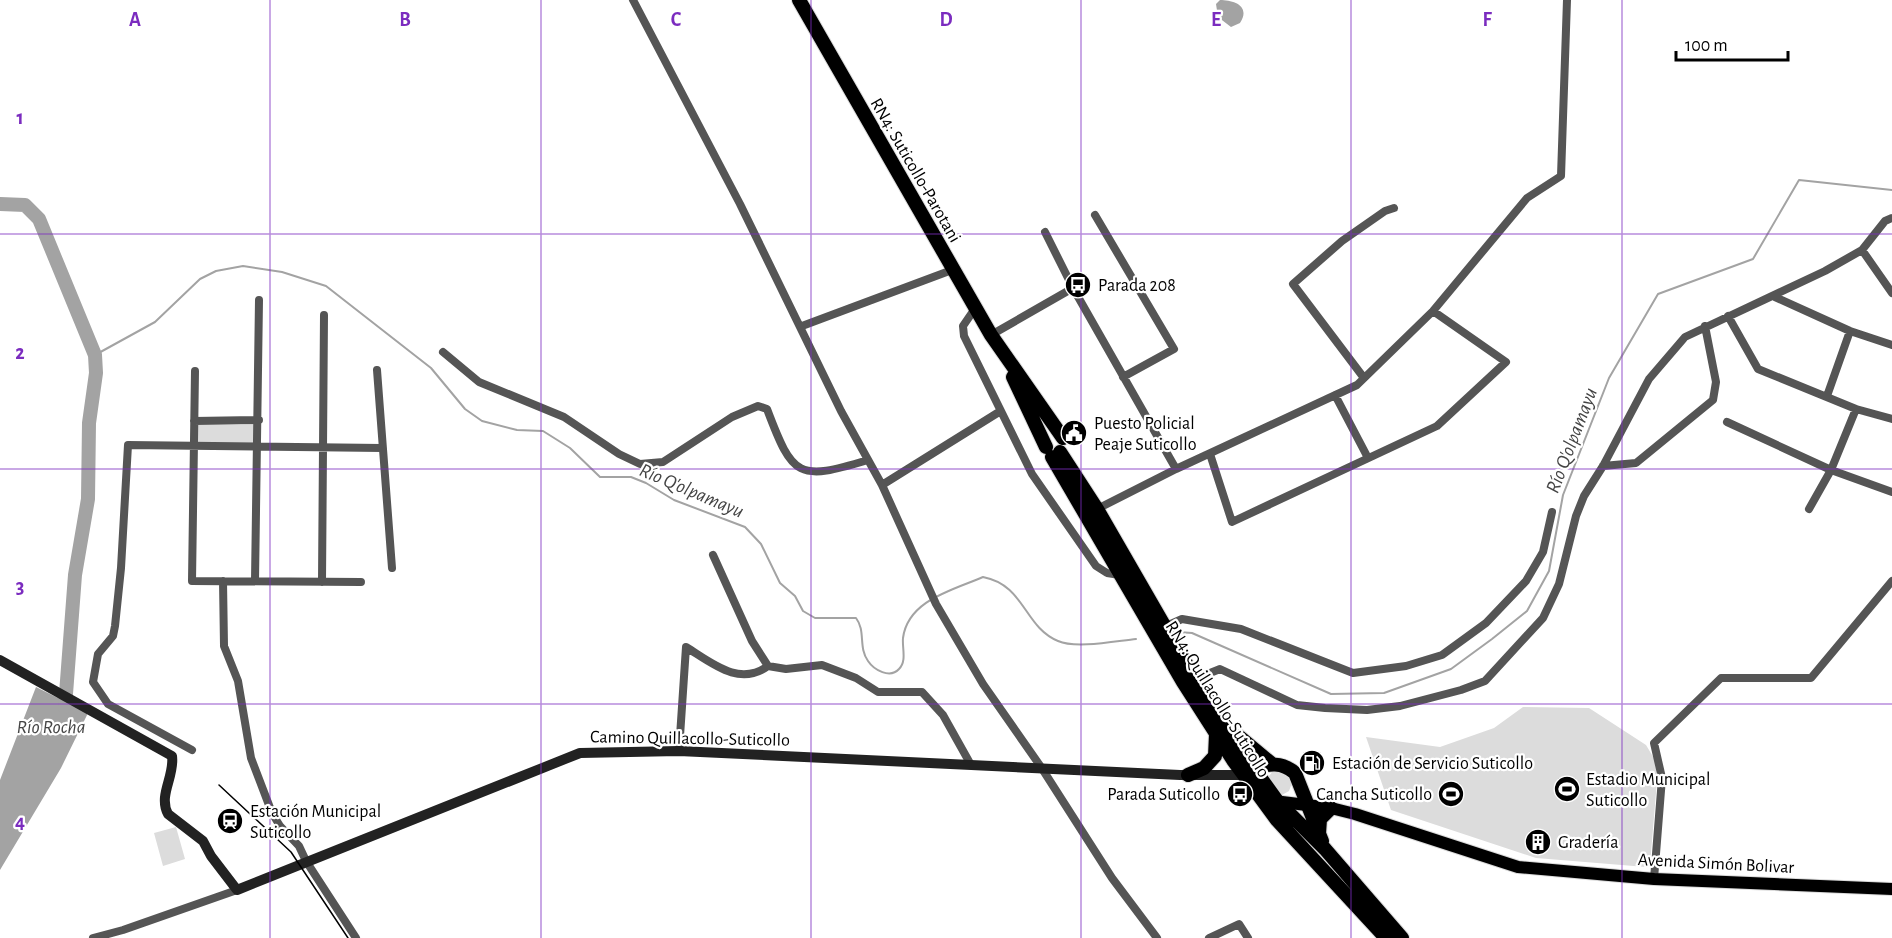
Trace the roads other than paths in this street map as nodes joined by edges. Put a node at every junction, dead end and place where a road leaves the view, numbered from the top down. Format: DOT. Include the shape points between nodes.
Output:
graph roads {
  1 [pos="633,0"];
  2 [pos="799,0"];
  3 [pos="1567,0"];
  4 [pos="1394,208"];
  5 [pos="1095,215"];
  6 [pos="1892,218"];
  7 [pos="1045,232"];
  8 [pos="1862,250"];
  9 [pos="952,270"];
  10 [pos="1073,288"];
  11 [pos="1892,293"];
  12 [pos="1775,297"];
  13 [pos="259,300"];
  14 [pos="976,307"];
  15 [pos="1433,311"];
  16 [pos="324,315"];
  17 [pos="1728,316"];
  18 [pos="802,326"];
  19 [pos="1705,326"];
  20 [pos="1850,331"];
  21 [pos="991,335"];
  22 [pos="1891,342"];
  23 [pos="443,352"];
  24 [pos="1004,356"];
  25 [pos="377,370"];
  26 [pos="195,371"];
  27 [pos="1123,377"];
  28 [pos="1364,378"];
  29 [pos="1335,395"];
  30 [pos="1827,396"];
  31 [pos="1856,409"];
  32 [pos="999,412"];
  33 [pos="1891,417"];
  34 [pos="259,420"];
  35 [pos="194,421"];
  36 [pos="1727,423"];
  37 [pos="193,446"];
  38 [pos="259,446"];
  39 [pos="324,447"];
  40 [pos="1057,447"];
  41 [pos="382,448"];
  42 [pos="1210,454"];
  43 [pos="1368,458"];
  44 [pos="868,460"];
  45 [pos="1603,466"];
  46 [pos="1176,469"];
  47 [pos="1831,470"];
  48 [pos="882,485"];
  49 [pos="1892,492"];
  50 [pos="1097,509"];
  51 [pos="1809,509"];
  52 [pos="1552,512"];
  53 [pos="713,555"];
  54 [pos="392,568"];
  55 [pos="1122,576"];
  56 [pos="223,581"];
  57 [pos="255,581"];
  58 [pos="1892,581"];
  59 [pos="322,582"];
  60 [pos="361,582"];
  61 [pos="1164,627"];
  62 [pos="0,660"];
  63 [pos="768,666"];
  64 [pos="1195,679"];
  65 [pos="1220,719"];
  66 [pos="1216,734"];
  67 [pos="192,750"];
  68 [pos="679,751"];
  69 [pos="1272,764"];
  70 [pos="971,765"];
  71 [pos="1041,767"];
  72 [pos="1248,772"];
  73 [pos="1188,775"];
  74 [pos="1301,786"];
  75 [pos="1261,800"];
  76 [pos="1278,802"];
  77 [pos="1306,805"];
  78 [pos="1331,808"];
  79 [pos="1322,842"];
  80 [pos="306,861"];
  81 [pos="1654,879"];
  82 [pos="1892,889"];
  83 [pos="237,890"];
  84 [pos="93,938"];
  85 [pos="356,938"];
  86 [pos="1156,938"];
  87 [pos="1209,938"];
  88 [pos="1248,938"];
  89 [pos="1386,938"];
  90 [pos="1402,938"];
  1 -- 18 [label="street" via="663,51"];
  2 -- 9 [label="highway, RN4: Suticollo-Parotani"];
  3 -- 15 [label="street" via="1561,176 1527,198"];
  4 -- 28 [label="street" via="1342,241 1293,284"];
  5 -- 27 [label="street" via="1174,349"];
  6 -- 8 [label="street" via="1885,221"];
  7 -- 10 [label="street"];
  8 -- 11 [label="street"];
  8 -- 12 [label="street"];
  9 -- 14 [label="highway, RN4: Suticollo-Parotani"];
  9 -- 18 [label="street"];
  10 -- 21 [label="street"];
  10 -- 27 [label="street"];
  12 -- 17 [label="street"];
  12 -- 20 [label="street"];
  13 -- 34 [label="street"];
  14 -- 21 [label="highway, RN4: Suticollo-Parotani"];
  14 -- 32 [label="street" via="963,326 964,336"];
  15 -- 28 [label="street"];
  15 -- 43 [label="street" via="1506,362 1437,426"];
  16 -- 39 [label="street"];
  17 -- 19 [label="street"];
  17 -- 30 [label="street" via="1758,369"];
  18 -- 44 [label="street"];
  19 -- 45 [label="street" via="1686,337 1649,379"];
  19 -- 45 [label="street" via="1716,382 1713,400 1636,463"];
  20 -- 22 [label="street"];
  20 -- 30 [label="street"];
  21 -- 24 [label="highway, RN4: Suticollo-Parotani"];
  23 -- 44 [label="street" via="479,382 564,417 640,464 663,462 732,417 758,406 767,409 786,456 801,469 825,472"];
  24 -- 40 [label="highway, RN4: Suticollo-Parotani"];
  24 -- 40 [label="highway, RN4: Suticollo-Parotani"];
  25 -- 41 [label="street"];
  26 -- 35 [label="street"];
  27 -- 46 [label="street"];
  28 -- 29 [label="street"];
  29 -- 42 [label="street"];
  29 -- 43 [label="street"];
  30 -- 31 [label="street"];
  31 -- 33 [label="street"];
  31 -- 47 [label="street"];
  32 -- 48 [label="street"];
  32 -- 55 [label="street" via="1032,474 1096,566"];
  34 -- 35 [label="street"];
  34 -- 38 [label="street"];
  35 -- 37 [label="street"];
  36 -- 47 [label="street"];
  37 -- 38 [label="street"];
  37 -- 56 [label="street" via="192,581"];
  37 -- 67 [label="street" via="128,445 115,626 113,636 98,654 93,682 108,704"];
  38 -- 39 [label="street"];
  38 -- 57 [label="street"];
  39 -- 41 [label="street"];
  39 -- 59 [label="street"];
  40 -- 50 [label="highway, RN4: Quillacollo-Suticollo"];
  40 -- 55 [label="highway, RN4: Quillacollo-Suticollo"];
  41 -- 54 [label="street"];
  42 -- 43 [label="street" via="1232,522"];
  42 -- 46 [label="street"];
  44 -- 48 [label="street"];
  45 -- 64 [label="street" via="1576,516 1559,584 1544,618 1485,681 1400,706 1367,710 1297,705 1220,669"];
  46 -- 50 [label="street"];
  47 -- 49 [label="street"];
  47 -- 51 [label="street"];
  48 -- 71 [label="street" via="936,604 983,684"];
  50 -- 61 [label="highway, RN4: Quillacollo-Suticollo"];
  52 -- 61 [label="street" via="1543,552 1526,581 1486,623 1451,649 1406,666 1353,673 1241,629 1182,619"];
  53 -- 63 [label="street" via="752,641"];
  55 -- 66 [label="highway, RN4: Quillacollo-Suticollo"];
  56 -- 57 [label="street"];
  56 -- 80 [label="street" via="225,646 238,681 251,758 272,813"];
  57 -- 59 [label="street"];
  58 -- 81 [label="street" via="1811,678 1721,678 1654,743 1662,778"];
  59 -- 60 [label="street"];
  61 -- 64 [label="highway, RN4: Quillacollo-Suticollo"];
  62 -- 83 [label="main road" via="172,756 165,809 203,841"];
  63 -- 68 [label="street" via="759,673 733,675 686,647"];
  63 -- 70 [label="street" via="786,669 822,665 856,678 878,692 922,692 942,715"];
  64 -- 65 [label="highway, RN4: Quillacollo-Suticollo"];
  65 -- 69 [label="highway"];
  65 -- 72 [label="highway, RN4: Quillacollo-Suticollo"];
  66 -- 72 [label="highway, RN4: Quillacollo-Suticollo"];
  66 -- 73 [label="highway" via="1215,756 1204,768"];
  68 -- 70 [label="main road, Camino Quillacollo-Suticollo"];
  68 -- 80 [label="main road, Camino Quillacollo-Suticollo" via="580,753"];
  69 -- 72 [label="highway"];
  69 -- 74 [label="highway" via="1287,767"];
  70 -- 71 [label="main road, Camino Quillacollo-Suticollo"];
  71 -- 73 [label="main road, Camino Quillacollo-Suticollo"];
  71 -- 86 [label="street" via="1112,878"];
  72 -- 73 [label="main road, Camino Quillacollo-Suticollo"];
  72 -- 75 [label="highway, RN4: Quillacollo-Suticollo"];
  72 -- 76 [label="highway, RN4: Quillacollo-Suticollo"];
  74 -- 77 [label="highway"];
  74 -- 78 [label="main road, Avenida Simón Bolivar"];
  75 -- 76 [label="main road, Avenida Simón Bolivar"];
  75 -- 89 [label="highway, RN4: Quillacollo-Suticollo"];
  76 -- 77 [label="main road, Avenida Simón Bolivar"];
  76 -- 79 [label="highway, RN4: Quillacollo-Suticollo"];
  77 -- 78 [label="main road, Avenida Simón Bolivar"];
  77 -- 79 [label="highway"];
  78 -- 79 [label="highway" via="1320,819"];
  78 -- 81 [label="main road, Avenida Simón Bolivar" via="1518,867"];
  79 -- 90 [label="highway, RN4: Quillacollo-Suticollo"];
  80 -- 83 [label="main road, Camino Quillacollo-Suticollo"];
  80 -- 85 [label="street"];
  81 -- 82 [label="main road, Avenida Simón Bolivar"];
  83 -- 84 [label="street"];
  87 -- 88 [label="street" via="1239,924"];
}
